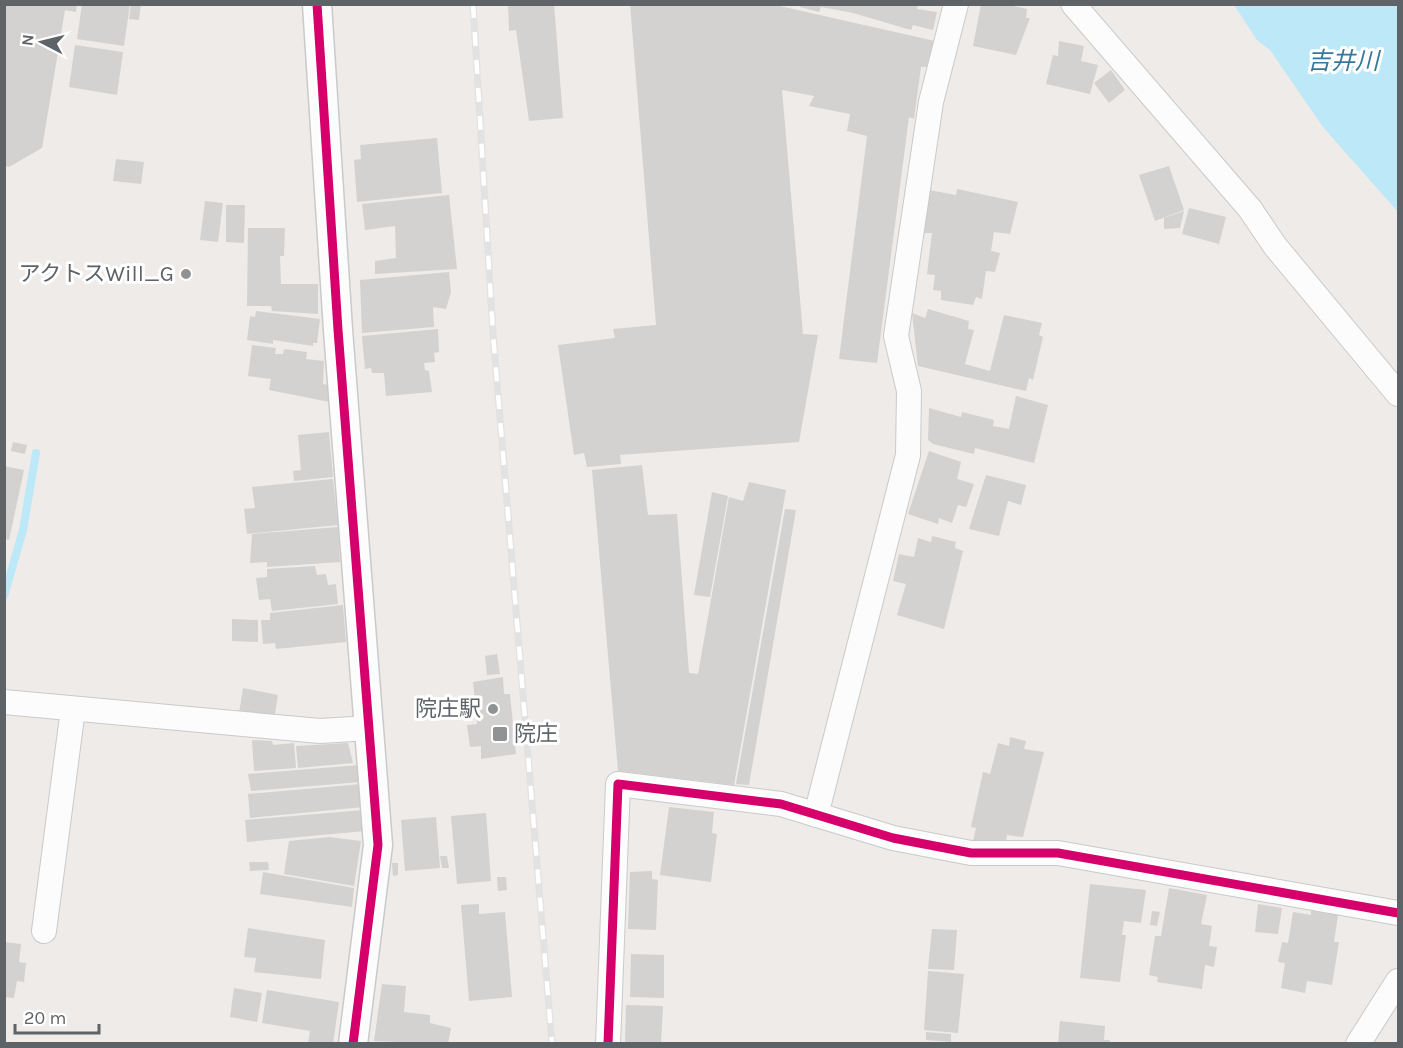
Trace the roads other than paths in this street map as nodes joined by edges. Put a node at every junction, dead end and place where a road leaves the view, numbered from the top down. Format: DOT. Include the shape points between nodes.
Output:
graph roads {
  1 [pos="317,4"];
  2 [pos="956,4"];
  3 [pos="1073,4"];
  4 [pos="1398,394"];
  5 [pos="4,702"];
  6 [pos="74,709"];
  7 [pos="369,728"];
  8 [pos="816,815"];
  9 [pos="1398,913"];
  10 [pos="44,932"];
  11 [pos="1398,981"];
  12 [pos="353,1044"];
  13 [pos="608,1044"];
  14 [pos="1358,1044"];
  1 -- 7 [label="street"];
  2 -- 8 [label="street" via="931,102 896,336 909,392 908,455"];
  3 -- 4 [label="street" via="1250,208 1275,246"];
  5 -- 6 [label="street"];
  6 -- 7 [label="street" via="320,731"];
  6 -- 10 [label="street"];
  7 -- 12 [label="street" via="378,845"];
  8 -- 9 [label="street" via="893,838 971,854 1058,853"];
  8 -- 13 [label="street" via="781,804 618,784"];
  11 -- 14 [label="street"];
}
